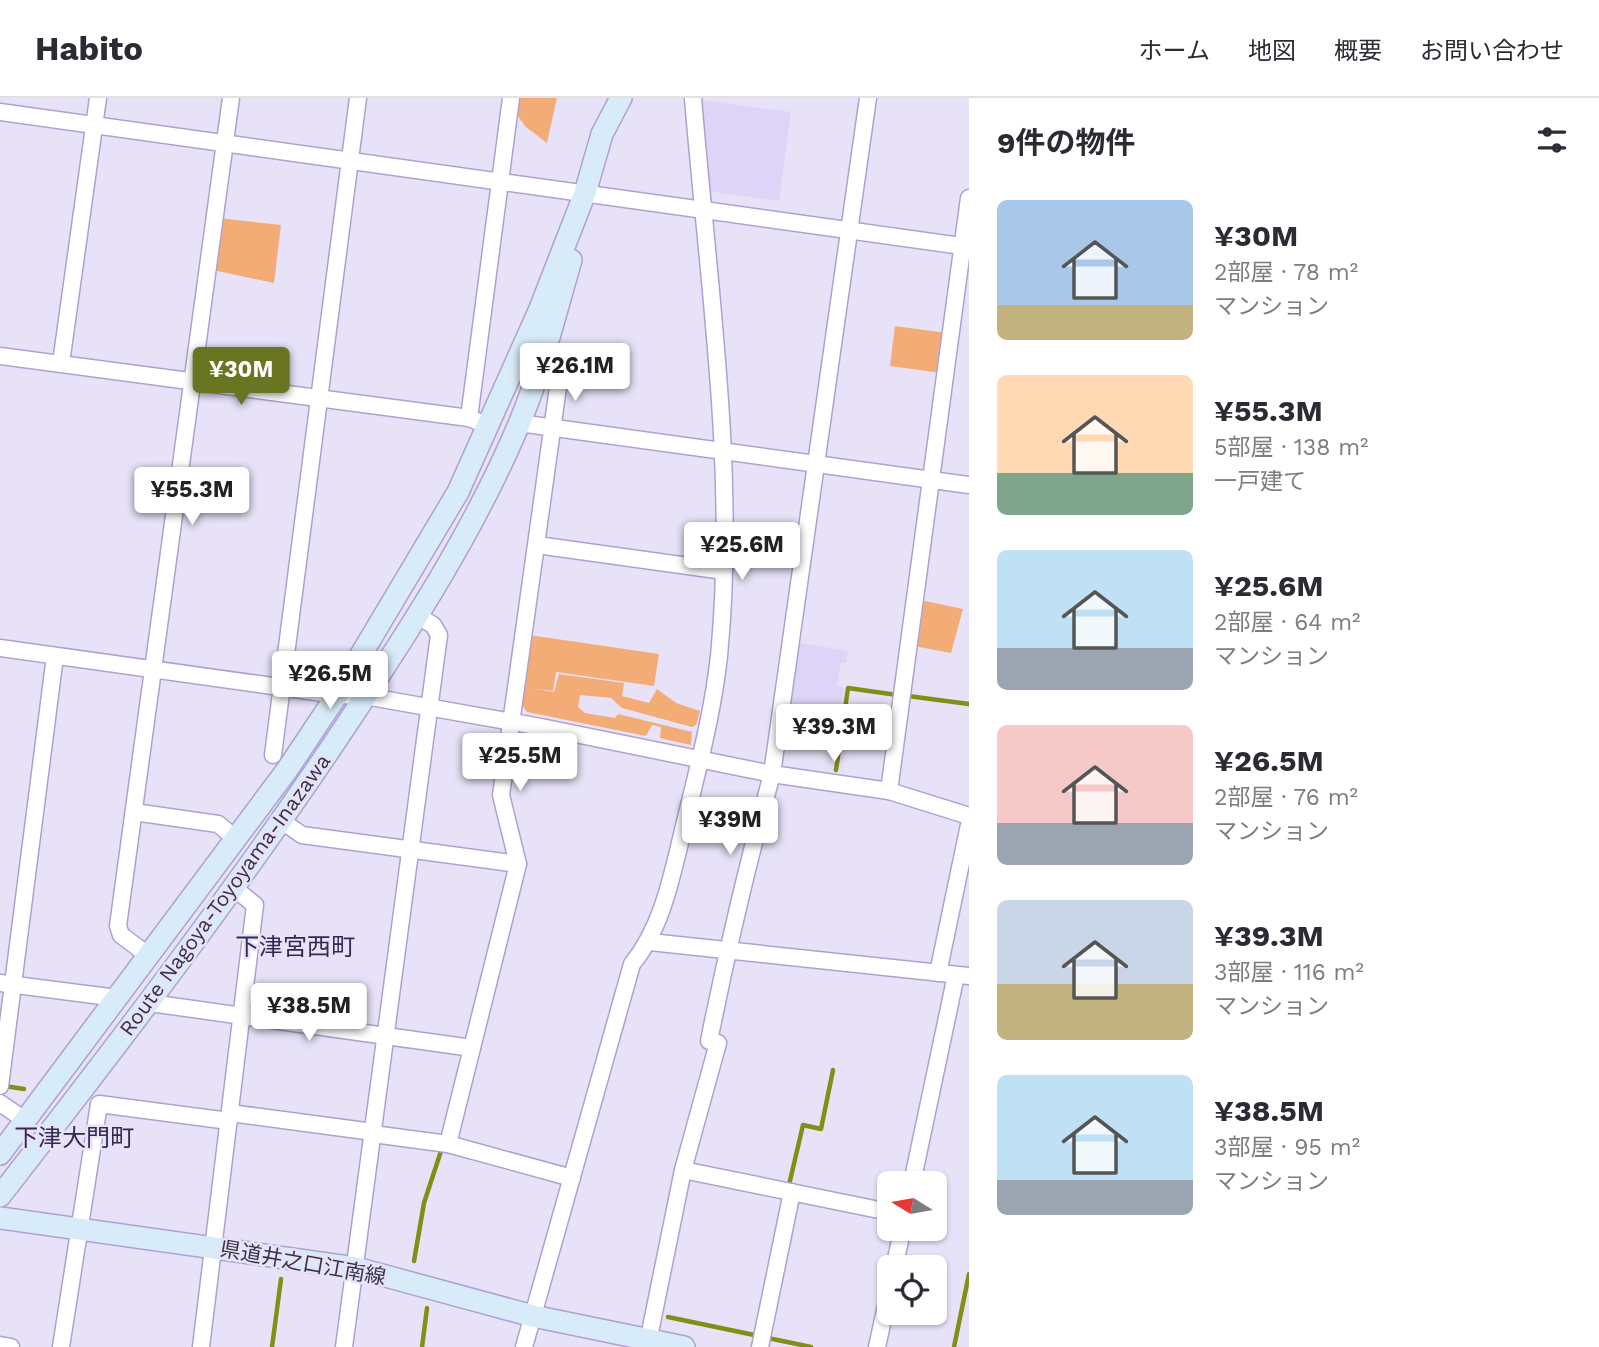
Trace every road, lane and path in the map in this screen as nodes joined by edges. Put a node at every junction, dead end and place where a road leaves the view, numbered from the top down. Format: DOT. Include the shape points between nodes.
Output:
graph roads {
  1 [pos="98,98"];
  2 [pos="231,98"];
  3 [pos="358,98"];
  4 [pos="511,98"];
  5 [pos="621,98"];
  6 [pos="693,98"];
  7 [pos="868,98"];
  8 [pos="0,112"];
  9 [pos="94,126"];
  10 [pos="225,146"];
  11 [pos="350,163"];
  12 [pos="500,184"];
  13 [pos="585,193"];
  14 [pos="969,198"];
  15 [pos="702,211"];
  16 [pos="851,231"];
  17 [pos="966,246"];
  18 [pos="0,356"];
  19 [pos="61,363"];
  20 [pos="560,373"];
  21 [pos="193,382"];
  22 [pos="320,398"];
  23 [pos="479,422"];
  24 [pos="519,424"];
  25 [pos="554,428"];
  26 [pos="723,452"];
  27 [pos="817,464"];
  28 [pos="931,479"];
  29 [pos="969,485"];
  30 [pos="537,545"];
  31 [pos="724,571"];
  32 [pos="416,615"];
  33 [pos="0,648"];
  34 [pos="55,656"];
  35 [pos="154,670"];
  36 [pos="284,688"];
  37 [pos="337,695"];
  38 [pos="365,696"];
  39 [pos="429,707"];
  40 [pos="511,722"];
  41 [pos="274,755"];
  42 [pos="701,759"];
  43 [pos="772,774"];
  44 [pos="889,791"];
  45 [pos="134,812"];
  46 [pos="969,816"];
  47 [pos="282,821"];
  48 [pos="969,825"];
  49 [pos="236,839"];
  50 [pos="410,849"];
  51 [pos="518,864"];
  52 [pos="234,888"];
  53 [pos="650,942"];
  54 [pos="727,950"];
  55 [pos="149,956"];
  56 [pos="938,973"];
  57 [pos="962,976"];
  58 [pos="7,984"];
  59 [pos="117,998"];
  60 [pos="150,1003"];
  61 [pos="242,1016"];
  62 [pos="386,1036"];
  63 [pos="472,1048"];
  64 [pos="0,1086"];
  65 [pos="0,1103"];
  66 [pos="229,1117"];
  67 [pos="25,1120"];
  68 [pos="373,1133"];
  69 [pos="448,1144"];
  70 [pos="0,1154"];
  71 [pos="683,1170"];
  72 [pos="915,1171"];
  73 [pos="572,1178"];
  74 [pos="792,1192"];
  75 [pos="0,1196"];
  76 [pos="877,1210"];
  77 [pos="0,1217"];
  78 [pos="80,1228"];
  79 [pos="214,1248"];
  80 [pos="356,1268"];
  81 [pos="533,1316"];
  82 [pos="882,1325"];
  83 [pos="648,1343"];
  84 [pos="0,1345"];
  85 [pos="11,1347"];
  86 [pos="61,1347"];
  87 [pos="201,1347"];
  88 [pos="344,1347"];
  89 [pos="524,1347"];
  90 [pos="684,1347"];
  91 [pos="760,1347"];
  92 [pos="877,1347"];
  1 -- 9 [label="street"];
  2 -- 10 [label="street"];
  3 -- 11 [label="street"];
  4 -- 12 [label="street"];
  5 -- 13 [label="main road, Route Nagoya-Toyoyama-Inazawa" via="602,134"];
  6 -- 15 [label="street"];
  7 -- 16 [label="street"];
  8 -- 9 [label="street"];
  9 -- 10 [label="street"];
  9 -- 19 [label="street"];
  10 -- 11 [label="street"];
  10 -- 21 [label="street"];
  11 -- 12 [label="street"];
  11 -- 22 [label="street"];
  12 -- 13 [label="street"];
  12 -- 23 [label="street"];
  13 -- 15 [label="street"];
  13 -- 23 [label="main road, Route Nagoya-Toyoyama-Inazawa"];
  13 -- 24 [label="main road, Route Nagoya-Toyoyama-Inazawa" via="584,215"];
  14 -- 17 [label="street"];
  15 -- 16 [label="street"];
  15 -- 26 [label="street"];
  16 -- 17 [label="street"];
  16 -- 27 [label="street"];
  17 -- 28 [label="street"];
  18 -- 19 [label="street"];
  19 -- 21 [label="street"];
  20 -- 25 [label="street"];
  21 -- 22 [label="street"];
  21 -- 35 [label="street"];
  22 -- 23 [label="street"];
  22 -- 36 [label="street"];
  23 -- 37 [label="main road, Route Nagoya-Toyoyama-Inazawa" via="430,542"];
  24 -- 25 [label="street"];
  24 -- 32 [label="main road, Route Nagoya-Toyoyama-Inazawa" via="470,524"];
  25 -- 26 [label="street"];
  25 -- 30 [label="street"];
  26 -- 27 [label="street"];
  26 -- 31 [label="street"];
  27 -- 28 [label="street"];
  27 -- 43 [label="street"];
  28 -- 29 [label="street"];
  28 -- 44 [label="street"];
  30 -- 31 [label="street"];
  30 -- 40 [label="street"];
  31 -- 42 [label="street" via="719,658"];
  32 -- 38 [label="main road, Route Nagoya-Toyoyama-Inazawa"];
  32 -- 39 [label="street" via="433,625 439,635"];
  33 -- 34 [label="street"];
  34 -- 35 [label="street"];
  34 -- 58 [label="street"];
  35 -- 36 [label="street"];
  35 -- 45 [label="street"];
  36 -- 37 [label="street"];
  36 -- 41 [label="street"];
  37 -- 38 [label="street"];
  37 -- 49 [label="main road, Route Nagoya-Toyoyama-Inazawa"];
  38 -- 39 [label="street"];
  38 -- 47 [label="main road, Route Nagoya-Toyoyama-Inazawa"];
  39 -- 40 [label="street"];
  39 -- 50 [label="street"];
  40 -- 42 [label="street"];
  40 -- 51 [label="street" via="501,795"];
  42 -- 43 [label="street"];
  42 -- 53 [label="street"];
  43 -- 44 [label="street"];
  43 -- 54 [label="street"];
  44 -- 46 [label="street"];
  45 -- 49 [label="street" via="218,824"];
  45 -- 55 [label="street" via="118,926 121,935"];
  47 -- 50 [label="street" via="302,835"];
  47 -- 52 [label="main road, Route Nagoya-Toyoyama-Inazawa"];
  48 -- 56 [label="street"];
  49 -- 55 [label="main road, Route Nagoya-Toyoyama-Inazawa"];
  50 -- 51 [label="street"];
  50 -- 62 [label="street"];
  51 -- 63 [label="street"];
  52 -- 60 [label="main road, Route Nagoya-Toyoyama-Inazawa"];
  52 -- 61 [label="street" via="255,905"];
  53 -- 54 [label="street"];
  53 -- 73 [label="street" via="632,964"];
  54 -- 56 [label="street"];
  54 -- 71 [label="street" via="709,1041 718,1043"];
  55 -- 59 [label="main road, Route Nagoya-Toyoyama-Inazawa"];
  56 -- 57 [label="street"];
  57 -- 72 [label="street"];
  58 -- 59 [label="street"];
  58 -- 64 [label="street"];
  59 -- 67 [label="main road, Route Nagoya-Toyoyama-Inazawa"];
  60 -- 61 [label="street"];
  60 -- 75 [label="main road, Route Nagoya-Toyoyama-Inazawa"];
  61 -- 62 [label="street"];
  61 -- 66 [label="street"];
  62 -- 63 [label="street"];
  62 -- 68 [label="street"];
  63 -- 69 [label="street"];
  65 -- 67 [label="street"];
  66 -- 68 [label="street"];
  66 -- 78 [label="street" via="99,1104"];
  66 -- 79 [label="street"];
  67 -- 70 [label="main road, Route Nagoya-Toyoyama-Inazawa"];
  68 -- 69 [label="street"];
  68 -- 80 [label="street"];
  69 -- 73 [label="street"];
  71 -- 74 [label="street"];
  71 -- 83 [label="street"];
  73 -- 81 [label="street"];
  74 -- 76 [label="street"];
  74 -- 91 [label="street"];
  77 -- 78 [label="main road, 県道井之口江南線"];
  78 -- 79 [label="main road, 県道井之口江南線"];
  78 -- 86 [label="street"];
  79 -- 80 [label="main road, 県道井之口江南線"];
  79 -- 87 [label="street"];
  80 -- 81 [label="main road, 県道井之口江南線"];
  80 -- 88 [label="street"];
  81 -- 83 [label="main road, 県道井之口江南線"];
  81 -- 89 [label="street"];
  82 -- 92 [label="street"];
  83 -- 90 [label="main road, 県道井之口江南線"];
  84 -- 85 [label="street"];
}
